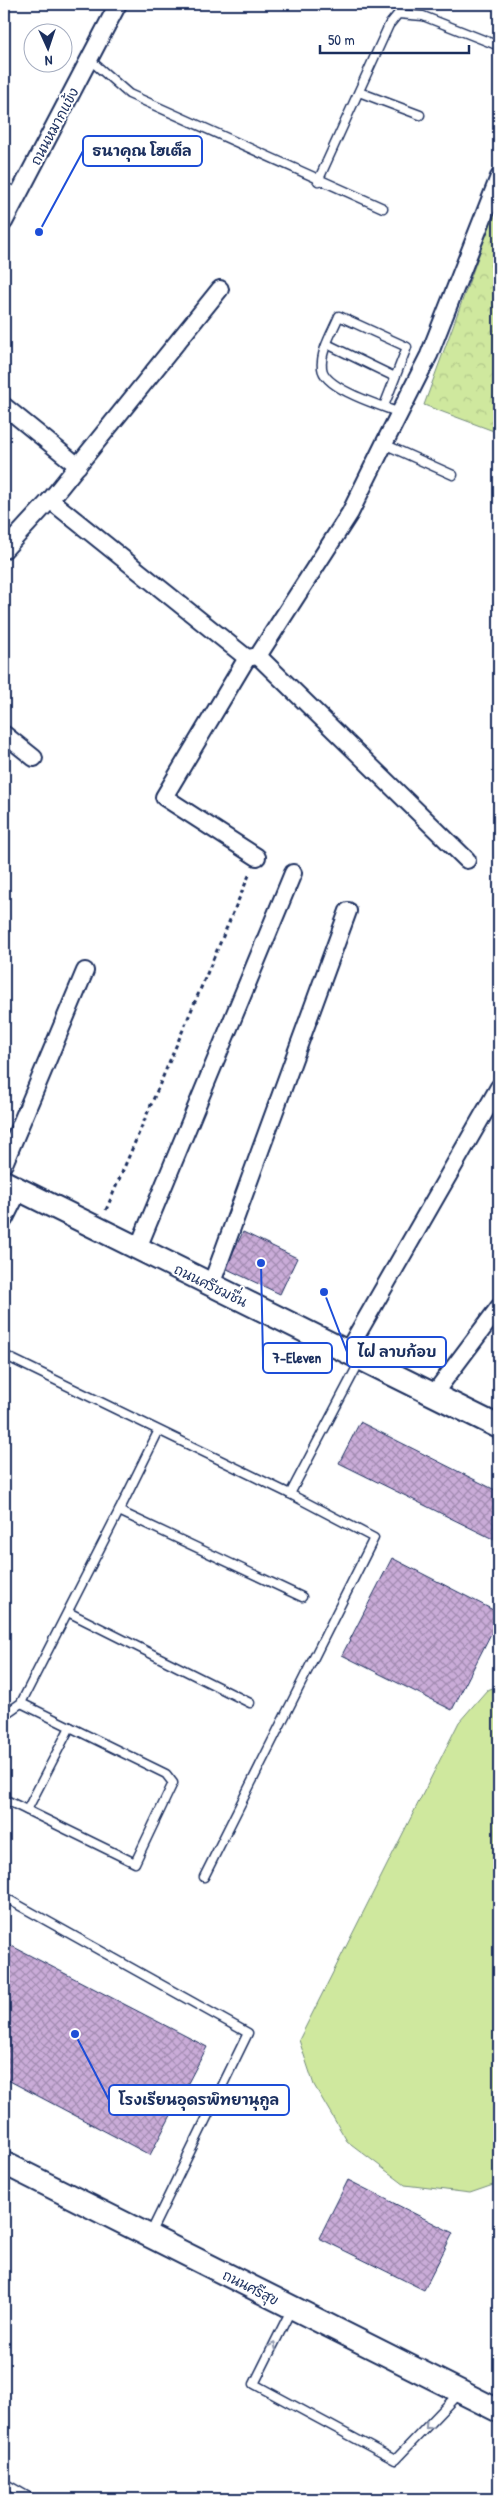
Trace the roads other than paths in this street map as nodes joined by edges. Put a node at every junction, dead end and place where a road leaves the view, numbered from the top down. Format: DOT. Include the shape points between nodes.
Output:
graph roads {
  1 [pos="118,4"];
  2 [pos="499,46"];
  3 [pos="89,59"];
  4 [pos="359,92"];
  5 [pos="420,115"];
  6 [pos="499,180"];
  7 [pos="318,181"];
  8 [pos="11,190"];
  9 [pos="382,208"];
  10 [pos="4,222"];
  11 [pos="220,289"];
  12 [pos="327,344"];
  13 [pos="395,377"];
  14 [pos="4,406"];
  15 [pos="384,406"];
  16 [pos="400,414"];
  17 [pos="384,444"];
  18 [pos="78,466"];
  19 [pos="453,475"];
  20 [pos="50,500"];
  21 [pos="4,550"];
  22 [pos="253,657"];
  23 [pos="4,734"];
  24 [pos="34,758"];
  25 [pos="257,857"];
  26 [pos="467,860"];
  27 [pos="293,873"];
  28 [pos="348,911"];
  29 [pos="85,971"];
  30 [pos="499,1087"];
  31 [pos="4,1164"];
  32 [pos="12,1186"];
  33 [pos="4,1220"];
  34 [pos="138,1248"];
  35 [pos="211,1285"];
  36 [pos="499,1307"];
  37 [pos="354,1355"];
  38 [pos="8,1357"];
  39 [pos="433,1395"];
  40 [pos="499,1427"];
  41 [pos="158,1432"];
  42 [pos="290,1494"];
  43 [pos="119,1510"];
  44 [pos="302,1597"];
  45 [pos="68,1612"];
  46 [pos="21,1703"];
  47 [pos="250,1703"];
  48 [pos="4,1715"];
  49 [pos="70,1727"];
  50 [pos="4,1799"];
  51 [pos="27,1810"];
  52 [pos="204,1877"];
  53 [pos="4,1898"];
  54 [pos="4,2163"];
  55 [pos="149,2236"];
  56 [pos="292,2308"];
  57 [pos="460,2391"];
  58 [pos="499,2411"];
  59 [pos="4,2483"];
  60 [pos="32,2499"];
  1 -- 3 [label="street, ถนนหมากแข้ง"];
  2 -- 4 [label="lane" via="423,16 398,14 389,25"];
  3 -- 7 [label="lane" via="129,94"];
  3 -- 8 [label="street, ถนนหมากแข้ง"];
  4 -- 5 [label="lane"];
  4 -- 7 [label="lane"];
  6 -- 16 [label="street" via="429,355"];
  7 -- 9 [label="lane"];
  8 -- 10 [label="street, ถนนหมากแข้ง"];
  11 -- 18 [label="street"];
  12 -- 13 [label="lane"];
  12 -- 13 [label="lane" via="339,316 407,347"];
  12 -- 15 [label="lane" via="323,375 334,386"];
  13 -- 15 [label="lane"];
  14 -- 18 [label="street"];
  15 -- 16 [label="lane"];
  16 -- 17 [label="street"];
  17 -- 19 [label="lane"];
  17 -- 22 [label="street" via="350,513"];
  18 -- 20 [label="street"];
  20 -- 21 [label="street"];
  20 -- 22 [label="street"];
  22 -- 25 [label="street" via="164,797"];
  22 -- 26 [label="street"];
  23 -- 24 [label="street"];
  27 -- 34 [label="street"];
  28 -- 35 [label="street"];
  29 -- 31 [label="street"];
  30 -- 37 [label="street"];
  32 -- 33 [label="street"];
  32 -- 34 [label="main road, ถนนศรีชมชื่น"];
  34 -- 35 [label="main road, ถนนศรีชมชื่น"];
  35 -- 37 [label="main road, ถนนศรีชมชื่น"];
  36 -- 39 [label="street"];
  37 -- 39 [label="main road, ถนนศรีชมชื่น"];
  37 -- 42 [label="lane"];
  38 -- 41 [label="lane"];
  39 -- 40 [label="main road, ถนนศรีชมชื่น"];
  41 -- 42 [label="lane"];
  41 -- 43 [label="lane"];
  42 -- 52 [label="lane" via="374,1538"];
  43 -- 44 [label="lane"];
  43 -- 45 [label="lane"];
  45 -- 46 [label="lane"];
  45 -- 47 [label="lane"];
  46 -- 48 [label="lane"];
  46 -- 49 [label="lane"];
  49 -- 51 [label="lane"];
  49 -- 51 [label="lane" via="166,1774 173,1783 135,1863"];
  50 -- 51 [label="lane"];
  53 -- 55 [label="lane" via="248,2033"];
  54 -- 55 [label="main road, ถนนศรีสุข"];
  55 -- 56 [label="main road, ถนนศรีสุข"];
  56 -- 57 [label="main road, ถนนศรีสุข"];
  57 -- 56 [label="lane, one-way" via="396,2460 254,2384"];
  57 -- 58 [label="main road, ถนนศรีสุข"];
  59 -- 60 [label="lane"];
}
